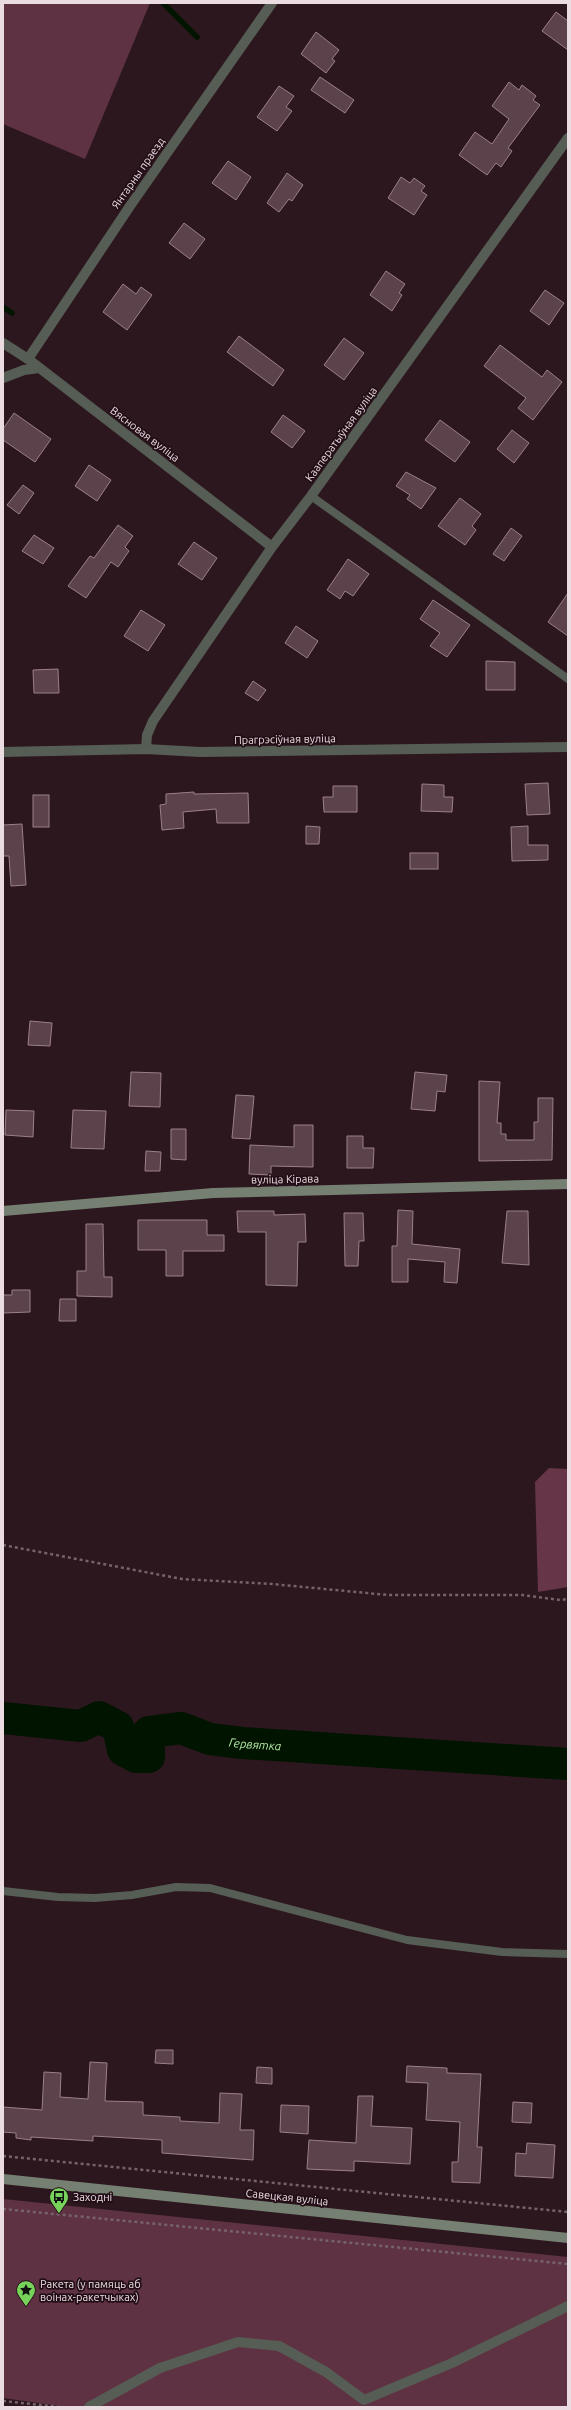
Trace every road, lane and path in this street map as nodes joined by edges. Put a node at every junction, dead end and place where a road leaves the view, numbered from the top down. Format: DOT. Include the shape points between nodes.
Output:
graph roads {
  1 [pos="272,3"];
  2 [pos="568,138"];
  3 [pos="3,343"];
  4 [pos="28,359"];
  5 [pos="39,368"];
  6 [pos="3,378"];
  7 [pos="311,496"];
  8 [pos="272,547"];
  9 [pos="568,679"];
  10 [pos="568,747"];
  11 [pos="146,749"];
  12 [pos="3,752"];
  13 [pos="568,1184"];
  14 [pos="3,1211"];
  15 [pos="3,1545"];
  16 [pos="568,1599"];
  17 [pos="3,1891"];
  18 [pos="568,1954"];
  19 [pos="3,2156"];
  20 [pos="3,2179"];
  21 [pos="3,2209"];
  22 [pos="568,2212"];
  23 [pos="568,2238"];
  24 [pos="568,2264"];
  25 [pos="568,2306"];
  26 [pos="3,2401"];
  27 [pos="60,2407"];
  28 [pos="90,2407"];
  1 -- 4 [label="street, Янтарны праезд" via="130,206"];
  2 -- 7 [label="street, Кааператыўная вуліца"];
  3 -- 4 [label="street, Вясновая вуліца"];
  4 -- 5 [label="street, Вясновая вуліца"];
  5 -- 6 [label="street" via="24,370"];
  5 -- 8 [label="street, Вясновая вуліца"];
  7 -- 8 [label="street, Кааператыўная вуліца"];
  7 -- 9 [label="lane"];
  8 -- 11 [label="street, Кааператыўная вуліца" via="153,721 147,735"];
  10 -- 11 [label="street, Прагрэсіўная вуліца" via="200,752"];
  11 -- 12 [label="street, Прагрэсіўная вуліца"];
  13 -- 14 [label="main road, вуліца Кірава" via="213,1193"];
  15 -- 16 [label="path" via="182,1579 388,1595 522,1595"];
  17 -- 18 [label="lane" via="95,1898 132,1895 176,1887 210,1888 407,1940 502,1952"];
  19 -- 22 [label="path"];
  20 -- 23 [label="main road, Савецкая вуліца"];
  21 -- 24 [label="path"];
  25 -- 28 [label="street" via="452,2363 364,2400 326,2372 280,2346 238,2342 160,2368"];
  26 -- 27 [label="path"];
}
